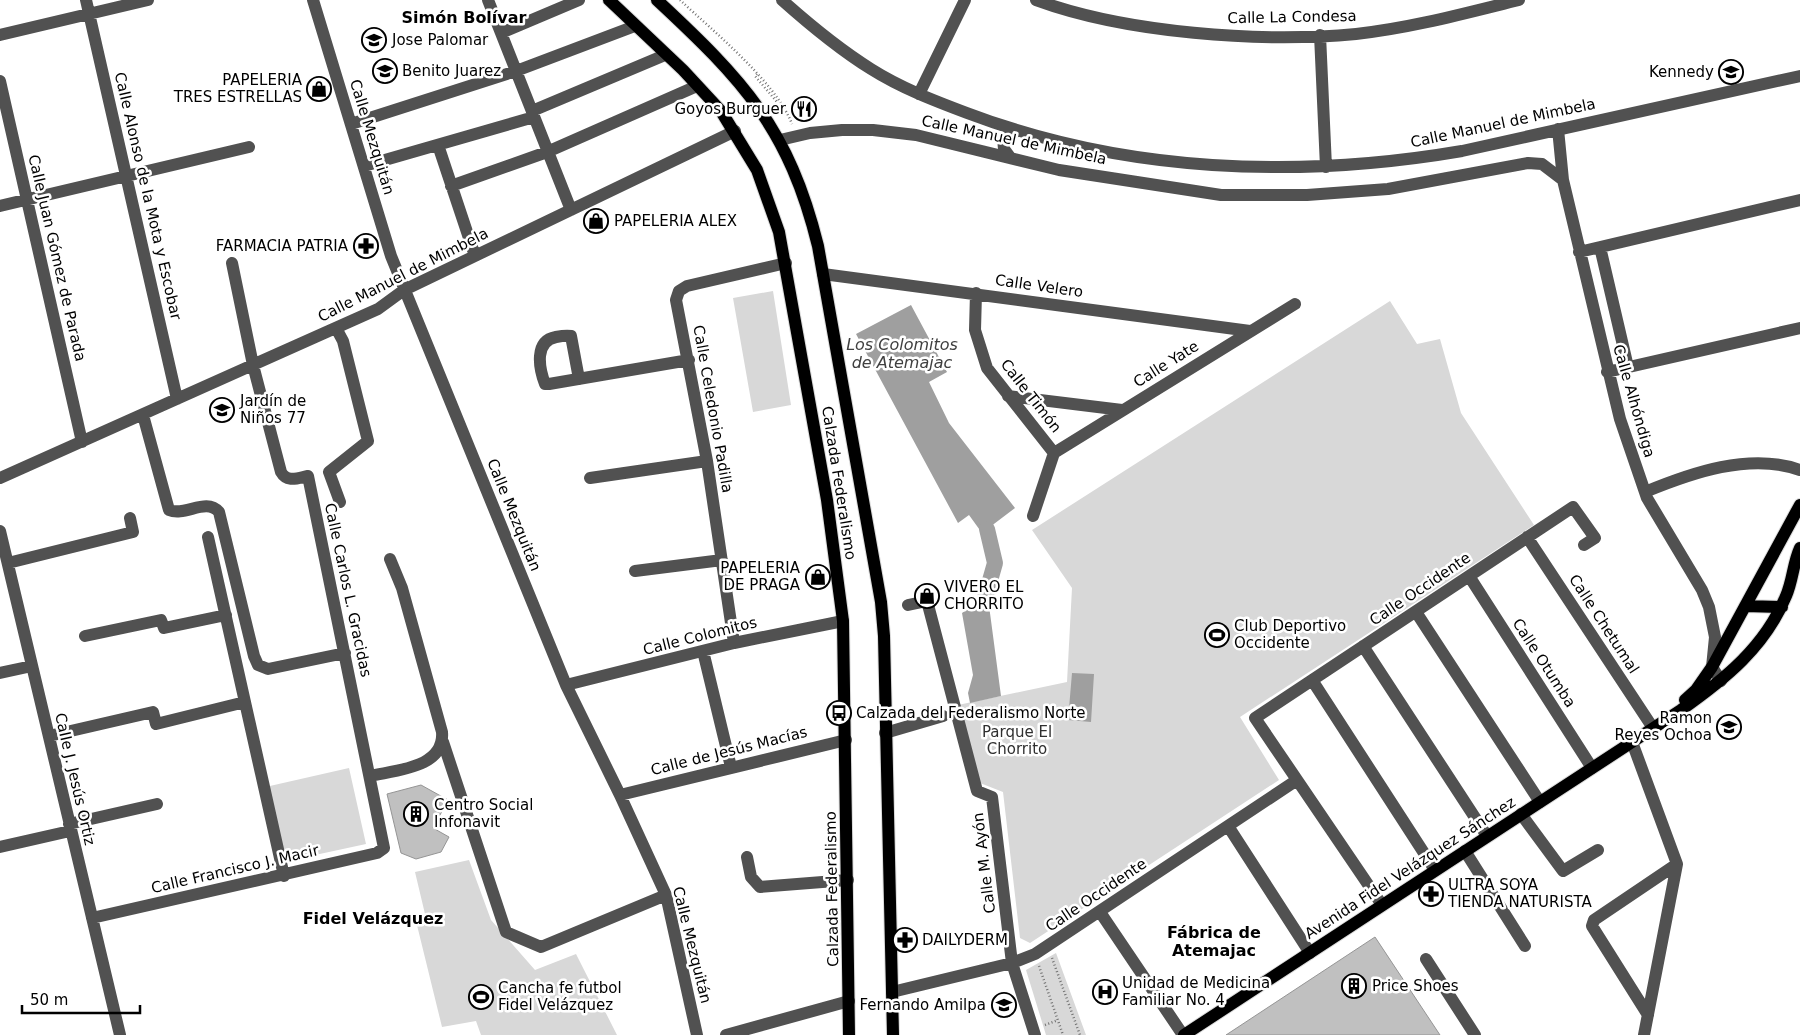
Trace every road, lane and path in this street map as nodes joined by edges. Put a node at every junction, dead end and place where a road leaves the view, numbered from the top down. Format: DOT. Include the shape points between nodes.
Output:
graph roads {
  1 [pos="86,0"];
  2 [pos="148,0"];
  3 [pos="313,0"];
  4 [pos="488,0"];
  5 [pos="579,0"];
  6 [pos="609,0"];
  7 [pos="657,0"];
  8 [pos="680,0"];
  9 [pos="782,0"];
  10 [pos="966,0"];
  11 [pos="1036,0"];
  12 [pos="1519,0"];
  13 [pos="1469,6"];
  14 [pos="90,14"];
  15 [pos="635,26"];
  16 [pos="501,33"];
  17 [pos="0,34"];
  18 [pos="1320,35"];
  19 [pos="665,55"];
  20 [pos="516,71"];
  21 [pos="756,75"];
  22 [pos="1800,76"];
  23 [pos="0,81"];
  24 [pos="697,86"];
  25 [pos="919,94"];
  26 [pos="778,103"];
  27 [pos="533,114"];
  28 [pos="992,123"];
  29 [pos="351,124"];
  30 [pos="1558,129"];
  31 [pos="735,131"];
  32 [pos="1018,131"];
  33 [pos="797,135"];
  34 [pos="780,140"];
  35 [pos="438,145"];
  36 [pos="250,147"];
  37 [pos="978,150"];
  38 [pos="547,152"];
  39 [pos="1010,157"];
  40 [pos="364,166"];
  41 [pos="1326,167"];
  42 [pos="126,175"];
  43 [pos="1562,180"];
  44 [pos="452,186"];
  45 [pos="27,200"];
  46 [pos="1800,200"];
  47 [pos="0,206"];
  48 [pos="571,210"];
  49 [pos="1600,247"];
  50 [pos="1579,252"];
  51 [pos="475,256"];
  52 [pos="232,263"];
  53 [pos="786,263"];
  54 [pos="823,274"];
  55 [pos="404,290"];
  56 [pos="976,294"];
  57 [pos="1295,304"];
  58 [pos="336,328"];
  59 [pos="1800,328"];
  60 [pos="1250,331"];
  61 [pos="689,360"];
  62 [pos="253,365"];
  63 [pos="1628,368"];
  64 [pos="1607,372"];
  65 [pos="579,379"];
  66 [pos="1008,396"];
  67 [pos="177,399"];
  68 [pos="1122,410"];
  69 [pos="143,414"];
  70 [pos="82,442"];
  71 [pos="1054,453"];
  72 [pos="707,461"];
  73 [pos="1800,470"];
  74 [pos="0,478"];
  75 [pos="590,478"];
  76 [pos="1645,492"];
  77 [pos="340,502"];
  78 [pos="1800,505"];
  79 [pos="1034,516"];
  80 [pos="130,518"];
  81 [pos="0,531"];
  82 [pos="208,537"];
  83 [pos="1527,537"];
  84 [pos="1584,545"];
  85 [pos="1800,548"];
  86 [pos="390,559"];
  87 [pos="722,560"];
  88 [pos="8,563"];
  89 [pos="635,571"];
  90 [pos="1469,576"];
  91 [pos="908,605"];
  92 [pos="1745,606"];
  93 [pos="1782,607"];
  94 [pos="1416,612"];
  95 [pos="226,615"];
  96 [pos="843,621"];
  97 [pos="85,636"];
  98 [pos="734,643"];
  99 [pos="1363,646"];
  100 [pos="703,651"];
  101 [pos="344,653"];
  102 [pos="32,666"];
  103 [pos="1712,667"];
  104 [pos="0,673"];
  105 [pos="1312,680"];
  106 [pos="1721,682"];
  107 [pos="566,685"];
  108 [pos="245,702"];
  109 [pos="943,716"];
  110 [pos="1653,728"];
  111 [pos="885,733"];
  112 [pos="48,736"];
  113 [pos="846,740"];
  114 [pos="443,742"];
  115 [pos="1632,742"];
  116 [pos="731,767"];
  117 [pos="1592,768"];
  118 [pos="370,776"];
  119 [pos="1297,780"];
  120 [pos="620,795"];
  121 [pos="1540,802"];
  122 [pos="157,804"];
  123 [pos="1521,814"];
  124 [pos="1228,826"];
  125 [pos="70,827"];
  126 [pos="1487,836"];
  127 [pos="0,848"];
  128 [pos="384,848"];
  129 [pos="1598,850"];
  130 [pos="1465,851"];
  131 [pos="746,857"];
  132 [pos="1677,864"];
  133 [pos="1435,870"];
  134 [pos="284,876"];
  135 [pos="848,880"];
  136 [pos="666,895"];
  137 [pos="1382,905"];
  138 [pos="1100,912"];
  139 [pos="92,918"];
  140 [pos="1525,946"];
  141 [pos="1048,947"];
  142 [pos="1310,953"];
  143 [pos="1035,954"];
  144 [pos="1426,959"];
  145 [pos="1012,963"];
  146 [pos="892,992"];
  147 [pos="849,1001"];
  148 [pos="1648,1015"];
  149 [pos="120,1035"];
  150 [pos="697,1035"];
  151 [pos="726,1035"];
  152 [pos="849,1035"];
  153 [pos="893,1035"];
  154 [pos="1035,1035"];
  155 [pos="1063,1035"];
  156 [pos="1080,1035"];
  157 [pos="1184,1035"];
  158 [pos="1475,1035"];
  159 [pos="1644,1035"];
  1 -- 14 [label="street, Calle Alonso de la Mota y Escobar"];
  2 -- 14 [label="street"];
  3 -- 29 [label="street, Calle Mezquitán"];
  4 -- 16 [label="street"];
  5 -- 16 [label="street"];
  6 -- 15 [label="main road, Calzada Federalismo"];
  7 -- 34 [label="main road, Calzada Federalismo" via="742,84"];
  8 -- 21 [label="path"];
  9 -- 25 [label="street, Calle Manuel de Mimbela" via="809,24 872,69"];
  10 -- 25 [label="street"];
  11 -- 18 [label="street, Calle La Condesa" via="1104,19 1164,28 1246,36"];
  12 -- 13 [label="street, Calle La Condesa"];
  13 -- 18 [label="street, Calle La Condesa" via="1404,26 1356,34"];
  14 -- 17 [label="street"];
  14 -- 42 [label="street, Calle Alonso de la Mota y Escobar"];
  15 -- 19 [label="main road, Calzada Federalismo"];
  15 -- 20 [label="street"];
  16 -- 20 [label="street"];
  18 -- 41 [label="street"];
  19 -- 24 [label="main road, Calzada Federalismo"];
  19 -- 27 [label="street"];
  20 -- 27 [label="street"];
  20 -- 29 [label="street"];
  21 -- 26 [label="path"];
  21 -- 33 [label="path" via="788,113"];
  22 -- 30 [label="street, Calle Manuel de Mimbela"];
  23 -- 45 [label="street, Calle Juan Gómez de Parada"];
  24 -- 31 [label="main road, Calzada Federalismo"];
  24 -- 38 [label="street"];
  25 -- 28 [label="street, Calle Manuel de Mimbela"];
  27 -- 35 [label="street"];
  27 -- 38 [label="street"];
  28 -- 32 [label="street, Calle Manuel de Mimbela"];
  28 -- 37 [label="street" via="996,139"];
  29 -- 40 [label="street, Calle Mezquitán"];
  30 -- 41 [label="street, Calle Manuel de Mimbela" via="1420,158"];
  30 -- 43 [label="street, Calle Alhóndiga"];
  31 -- 48 [label="street, Calle Manuel de Mimbela"];
  31 -- 53 [label="main road, Calzada Federalismo" via="766,191"];
  32 -- 39 [label="street" via="1003,139 1004,149"];
  32 -- 41 [label="street, Calle Manuel de Mimbela" via="1069,145 1185,163 1244,168"];
  33 -- 34 [label="street, Calle Manuel de Mimbela"];
  33 -- 37 [label="street, Calle Manuel de Mimbela" via="873,130 916,135"];
  34 -- 54 [label="main road, Calzada Federalismo" via="803,192"];
  35 -- 40 [label="street"];
  35 -- 44 [label="street"];
  36 -- 42 [label="street"];
  37 -- 39 [label="street, Calle Manuel de Mimbela"];
  38 -- 44 [label="street"];
  38 -- 48 [label="street"];
  39 -- 43 [label="street, Calle Manuel de Mimbela" via="1059,170 1221,195 1307,195 1388,189 1528,163 1542,164"];
  40 -- 55 [label="street, Calle Mezquitán"];
  42 -- 45 [label="street"];
  42 -- 67 [label="street, Calle Alonso de la Mota y Escobar"];
  43 -- 50 [label="street, Calle Alhóndiga"];
  44 -- 51 [label="street"];
  45 -- 47 [label="street"];
  45 -- 70 [label="street, Calle Juan Gómez de Parada"];
  46 -- 49 [label="street"];
  48 -- 51 [label="street, Calle Manuel de Mimbela"];
  49 -- 50 [label="street"];
  49 -- 63 [label="street, Calle Alhóndiga"];
  50 -- 64 [label="street, Calle Alhóndiga"];
  51 -- 55 [label="street, Calle Manuel de Mimbela"];
  52 -- 62 [label="street"];
  53 -- 61 [label="street, Calle Celedonio Padilla" via="687,286 679,291 676,300"];
  53 -- 96 [label="main road, Calzada Federalismo" via="827,500"];
  54 -- 56 [label="street, Calle Velero"];
  54 -- 111 [label="main road, Calzada Federalismo" via="877,572 884,636"];
  55 -- 58 [label="street, Calle Manuel de Mimbela" via="378,309"];
  55 -- 107 [label="street, Calle Mezquitán"];
  56 -- 60 [label="street, Calle Velero"];
  56 -- 66 [label="street, Calle Timón" via="975,330 987,368"];
  57 -- 60 [label="street, Calle Yate"];
  58 -- 62 [label="street, Calle Manuel de Mimbela"];
  58 -- 77 [label="street" via="343,341 368,441 329,472"];
  59 -- 63 [label="street"];
  60 -- 68 [label="street, Calle Yate"];
  61 -- 65 [label="street"];
  61 -- 72 [label="street, Calle Celedonio Padilla"];
  62 -- 67 [label="street, Calle Manuel de Mimbela"];
  62 -- 101 [label="street, Calle Carlos L. Gracidas" via="281,472 290,479 308,476"];
  63 -- 64 [label="street"];
  64 -- 76 [label="street, Calle Alhóndiga"];
  66 -- 68 [label="street"];
  66 -- 71 [label="street, Calle Timón"];
  67 -- 69 [label="street, Calle Manuel de Mimbela"];
  68 -- 71 [label="street, Calle Yate"];
  69 -- 70 [label="street, Calle Manuel de Mimbela"];
  69 -- 101 [label="street" via="169,510 176,513 209,506 219,512 258,666 268,669"];
  70 -- 74 [label="street, Calle Manuel de Mimbela"];
  71 -- 79 [label="street, Calle Timón"];
  72 -- 75 [label="street"];
  72 -- 87 [label="street, Calle Celedonio Padilla"];
  73 -- 76 [label="street" via="1768,464 1720,468"];
  76 -- 103 [label="street, Calle Alhóndiga" via="1709,607 1715,637"];
  78 -- 92 [label="main road, Avenida Fidel Velázquez Sánchez"];
  80 -- 88 [label="street" via="133,532"];
  81 -- 88 [label="street, Calle J. Jesús Ortiz"];
  82 -- 95 [label="street"];
  83 -- 84 [label="street, Calle Occidente" via="1573,507 1594,538"];
  83 -- 90 [label="street, Calle Occidente"];
  83 -- 110 [label="street, Calle Chetumal"];
  85 -- 93 [label="main road, Avenida Fidel Velázquez Sánchez"];
  86 -- 114 [label="street" via="402,588"];
  87 -- 89 [label="street"];
  87 -- 98 [label="street, Calle Celedonio Padilla"];
  88 -- 102 [label="street, Calle J. Jesús Ortiz"];
  90 -- 94 [label="street, Calle Occidente"];
  90 -- 117 [label="street, Calle Otumba"];
  91 -- 145 [label="street, Calle M. Ayón" via="927,601 977,792 992,797"];
  92 -- 93 [label="main road"];
  92 -- 103 [label="main road, Avenida Fidel Velázquez Sánchez"];
  93 -- 106 [label="main road, Avenida Fidel Velázquez Sánchez" via="1757,646"];
  94 -- 99 [label="street, Calle Occidente"];
  94 -- 121 [label="street"];
  95 -- 97 [label="street" via="164,628 161,620"];
  95 -- 108 [label="street"];
  96 -- 98 [label="street, Calle Colomitos"];
  96 -- 113 [label="main road, Calzada Federalismo"];
  98 -- 100 [label="street, Calle Colomitos"];
  99 -- 105 [label="street, Calle Occidente"];
  99 -- 126 [label="street"];
  100 -- 107 [label="street, Calle Colomitos"];
  100 -- 116 [label="street"];
  101 -- 118 [label="street, Calle Carlos L. Gracidas"];
  102 -- 104 [label="street"];
  102 -- 112 [label="street, Calle J. Jesús Ortiz"];
  103 -- 106 [label="street"];
  103 -- 110 [label="main road, Avenida Fidel Velázquez Sánchez" via="1696,690"];
  105 -- 119 [label="street, Calle Occidente" via="1255,718"];
  105 -- 133 [label="street"];
  106 -- 110 [label="main road, Avenida Fidel Velázquez Sánchez"];
  107 -- 120 [label="street, Calle Mezquitán"];
  108 -- 112 [label="street" via="156,724 153,712"];
  108 -- 134 [label="street"];
  109 -- 111 [label="street"];
  110 -- 115 [label="main road, Avenida Fidel Velázquez Sánchez"];
  111 -- 146 [label="main road, Calzada Federalismo"];
  112 -- 125 [label="street, Calle J. Jesús Ortiz"];
  113 -- 116 [label="street, Calle de Jesús Macías"];
  113 -- 135 [label="main road, Calzada Federalismo"];
  114 -- 118 [label="street" via="434,757 424,763"];
  114 -- 136 [label="street" via="506,932 541,947"];
  115 -- 117 [label="main road, Avenida Fidel Velázquez Sánchez"];
  115 -- 132 [label="street"];
  116 -- 120 [label="street, Calle de Jesús Macías"];
  117 -- 121 [label="main road, Avenida Fidel Velázquez Sánchez"];
  118 -- 128 [label="street, Calle Carlos L. Gracidas"];
  119 -- 124 [label="street, Calle Occidente"];
  119 -- 137 [label="street"];
  120 -- 136 [label="street, Calle Mezquitán"];
  121 -- 123 [label="main road, Avenida Fidel Velázquez Sánchez"];
  122 -- 125 [label="street"];
  123 -- 126 [label="main road, Avenida Fidel Velázquez Sánchez"];
  123 -- 129 [label="street" via="1563,871"];
  124 -- 138 [label="street, Calle Occidente"];
  124 -- 142 [label="street"];
  125 -- 127 [label="street"];
  125 -- 139 [label="street, Calle J. Jesús Ortiz"];
  126 -- 130 [label="main road, Avenida Fidel Velázquez Sánchez"];
  128 -- 134 [label="street, Calle Francisco J. Macir" via="377,853"];
  130 -- 133 [label="main road, Avenida Fidel Velázquez Sánchez"];
  130 -- 140 [label="street"];
  131 -- 135 [label="street" via="751,877 760,887"];
  132 -- 148 [label="street"];
  132 -- 148 [label="street" via="1594,920 1592,926"];
  133 -- 137 [label="main road, Avenida Fidel Velázquez Sánchez"];
  134 -- 139 [label="street, Calle Francisco J. Macir"];
  135 -- 147 [label="main road, Calzada Federalismo"];
  136 -- 150 [label="street, Calle Mezquitán"];
  137 -- 142 [label="main road, Avenida Fidel Velázquez Sánchez"];
  138 -- 141 [label="street, Calle Occidente"];
  138 -- 157 [label="street"];
  139 -- 149 [label="street, Calle J. Jesús Ortiz"];
  141 -- 143 [label="street, Calle Occidente"];
  141 -- 156 [label="path"];
  142 -- 157 [label="main road, Avenida Fidel Velázquez Sánchez"];
  143 -- 145 [label="street, Calle Occidente"];
  143 -- 155 [label="path"];
  144 -- 158 [label="street"];
  145 -- 146 [label="street, Calle Occidente"];
  145 -- 154 [label="street, Calle M. Ayón"];
  146 -- 153 [label="main road, Calzada Federalismo"];
  147 -- 151 [label="street"];
  147 -- 152 [label="main road, Calzada Federalismo"];
  148 -- 159 [label="street"];
}
